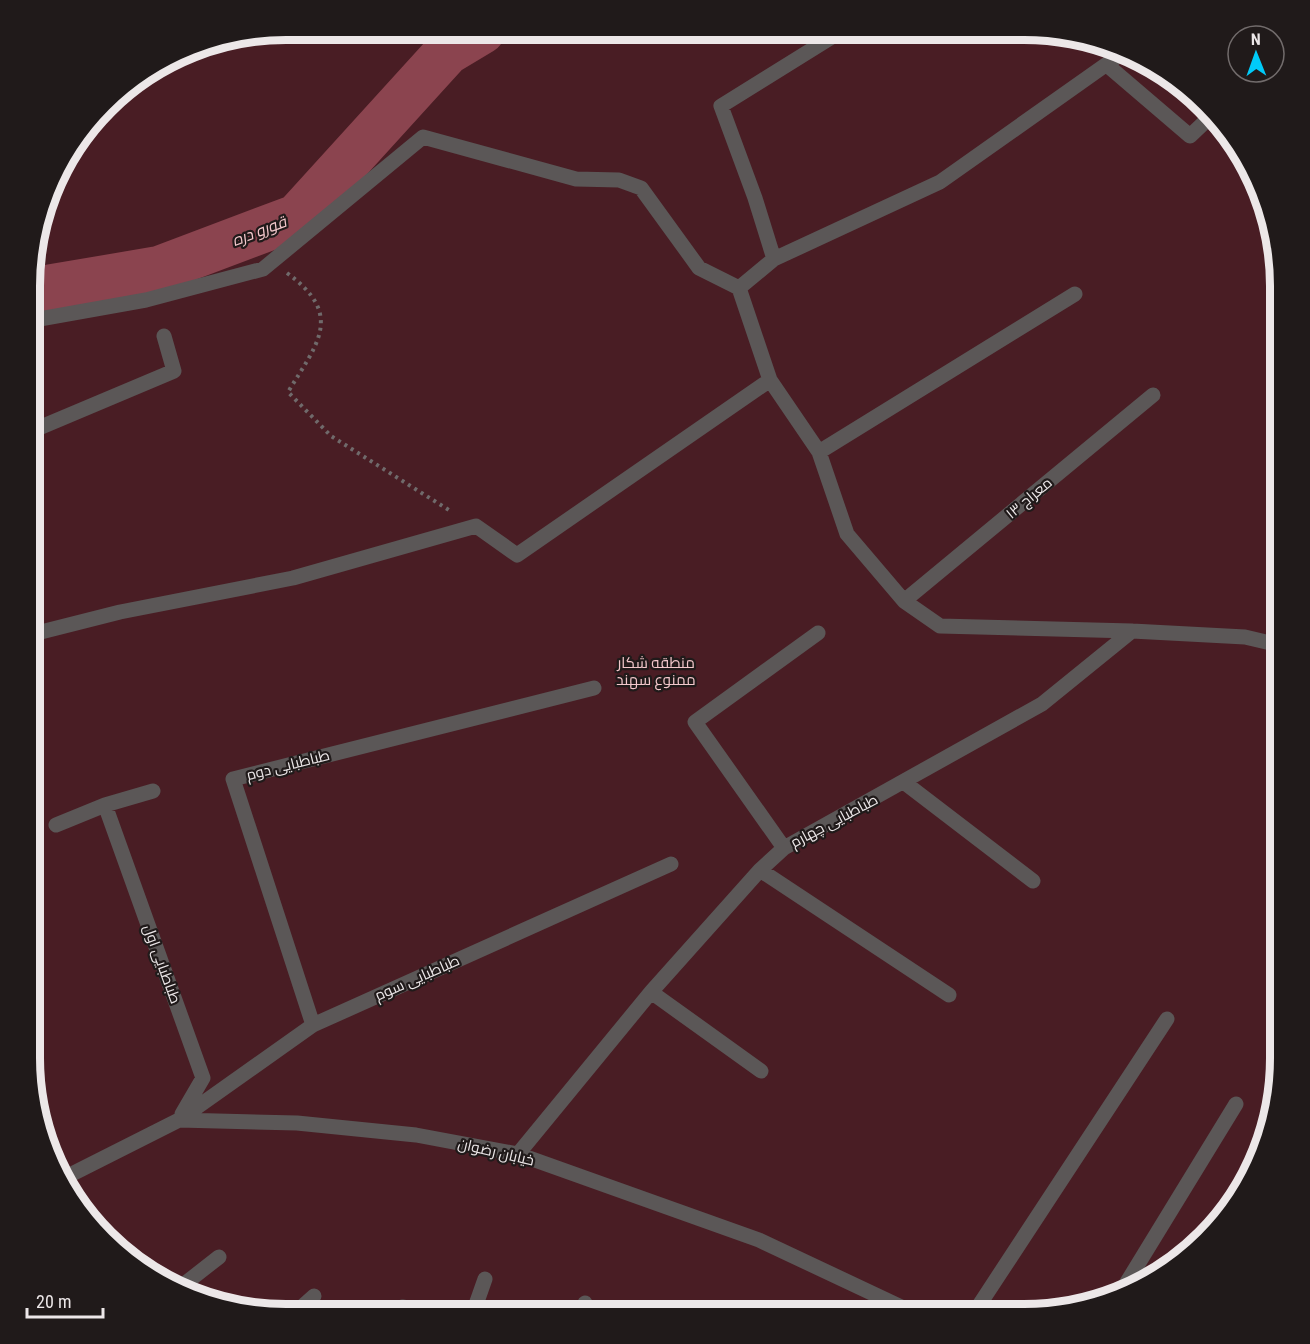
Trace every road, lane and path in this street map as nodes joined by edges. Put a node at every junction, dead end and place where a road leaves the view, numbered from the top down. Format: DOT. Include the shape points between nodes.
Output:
graph roads {
  1 [pos="827,40"];
  2 [pos="1116,58"];
  3 [pos="1107,65"];
  4 [pos="1206,121"];
  5 [pos="774,259"];
  6 [pos="263,269"];
  7 [pos="739,288"];
  8 [pos="1075,294"];
  9 [pos="40,319"];
  10 [pos="164,336"];
  11 [pos="770,381"];
  12 [pos="1153,395"];
  13 [pos="40,427"];
  14 [pos="819,452"];
  15 [pos="476,526"];
  16 [pos="904,601"];
  17 [pos="1132,631"];
  18 [pos="40,632"];
  19 [pos="818,633"];
  20 [pos="1270,643"];
  21 [pos="594,688"];
  22 [pos="904,783"];
  23 [pos="153,791"];
  24 [pos="105,805"];
  25 [pos="56,825"];
  26 [pos="784,848"];
  27 [pos="671,864"];
  28 [pos="760,870"];
  29 [pos="1032,881"];
  30 [pos="651,992"];
  31 [pos="949,995"];
  32 [pos="1167,1019"];
  33 [pos="313,1025"];
  34 [pos="761,1071"];
  35 [pos="1236,1104"];
  36 [pos="179,1120"];
  37 [pos="518,1155"];
  38 [pos="70,1175"];
  39 [pos="219,1257"];
  40 [pos="485,1279"];
  41 [pos="1128,1280"];
  42 [pos="187,1282"];
  43 [pos="314,1296"];
  44 [pos="305,1304"];
  45 [pos="476,1304"];
  46 [pos="895,1304"];
  47 [pos="980,1304"];
  1 -- 5 [label="street" via="721,106"];
  2 -- 3 [label="street"];
  3 -- 4 [label="street" via="1190,136"];
  3 -- 5 [label="street" via="940,182"];
  5 -- 7 [label="street"];
  6 -- 7 [label="street" via="423,137 576,179 619,180 641,188 699,268"];
  6 -- 9 [label="street" via="146,300"];
  6 -- 15 [label="path" via="284,270 305,286 320,308 321,334 288,392 332,436"];
  7 -- 11 [label="street"];
  8 -- 14 [label="street"];
  10 -- 13 [label="street" via="174,371"];
  11 -- 14 [label="street"];
  11 -- 15 [label="street" via="517,555"];
  12 -- 16 [label="street, معراج ۱۳"];
  14 -- 16 [label="street" via="847,534"];
  15 -- 18 [label="street" via="293,578 120,612"];
  16 -- 17 [label="street" via="940,626"];
  17 -- 20 [label="street" via="1245,637"];
  17 -- 22 [label="street, طباطبایی چهارم" via="1042,704"];
  19 -- 26 [label="street" via="695,722"];
  21 -- 33 [label="street, طباطبایی دوم" via="233,779"];
  22 -- 26 [label="street, طباطبایی چهارم"];
  22 -- 29 [label="street"];
  23 -- 24 [label="street"];
  24 -- 25 [label="street"];
  24 -- 36 [label="street, طباطبایی اول" via="203,1078"];
  26 -- 28 [label="street, طباطبایی چهارم"];
  27 -- 33 [label="street, طباطبایی سوم"];
  28 -- 30 [label="street, طباطبایی چهارم"];
  28 -- 31 [label="street"];
  30 -- 34 [label="street"];
  30 -- 37 [label="street, طباطبایی چهارم"];
  32 -- 47 [label="street"];
  33 -- 36 [label="street, طباطبایی سوم"];
  35 -- 41 [label="street"];
  36 -- 37 [label="street, خیابان رضوان" via="297,1124 416,1135"];
  36 -- 38 [label="street, خیابان رضوان"];
  37 -- 46 [label="street, خیابان رضوان" via="759,1240"];
  39 -- 42 [label="street"];
  40 -- 45 [label="street"];
  43 -- 44 [label="street"];
}
